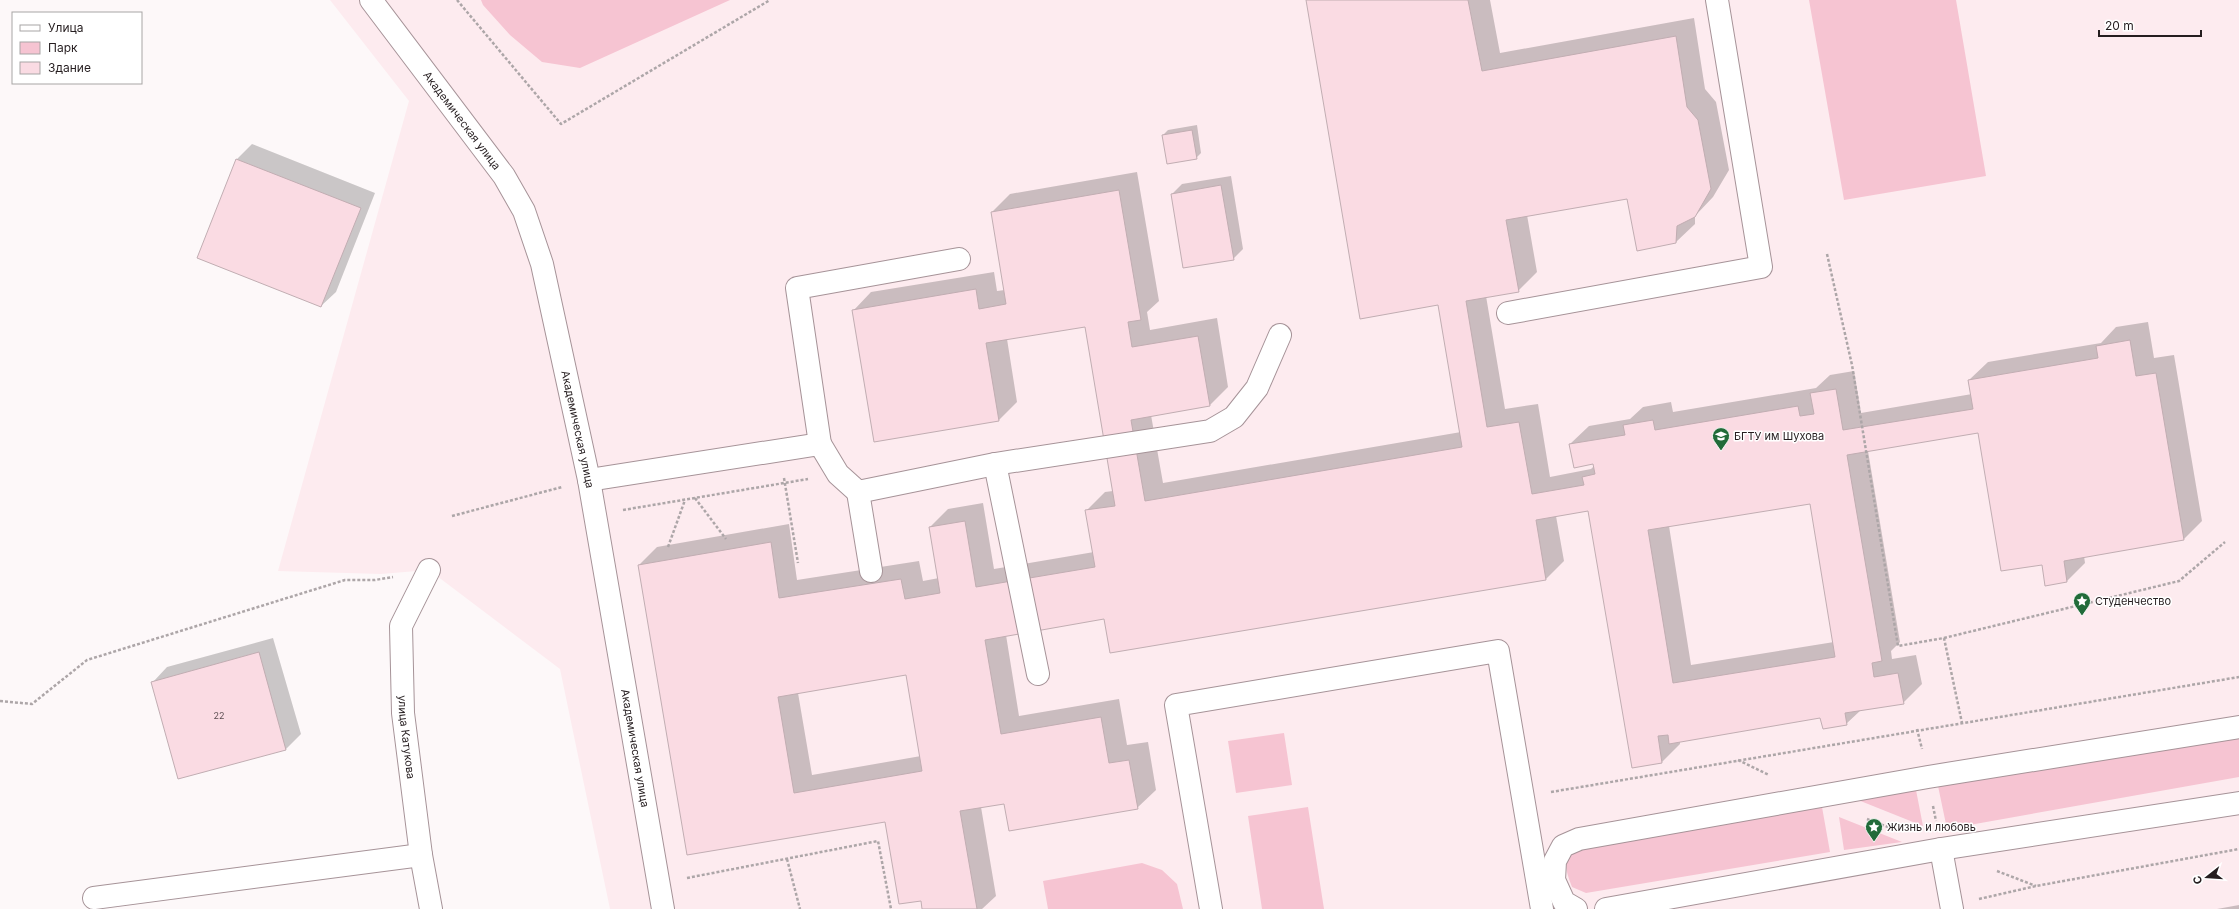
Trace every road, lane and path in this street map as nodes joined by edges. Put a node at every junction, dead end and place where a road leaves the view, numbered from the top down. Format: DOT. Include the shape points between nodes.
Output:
graph roads {
  1 [pos="370,0"];
  2 [pos="457,0"];
  3 [pos="770,0"];
  4 [pos="1717,0"];
  5 [pos="1827,254"];
  6 [pos="958,259"];
  7 [pos="1508,313"];
  8 [pos="1280,336"];
  9 [pos="820,444"];
  10 [pos="780,450"];
  11 [pos="995,464"];
  12 [pos="589,480"];
  13 [pos="858,492"];
  14 [pos="695,498"];
  15 [pos="685,500"];
  16 [pos="452,516"];
  17 [pos="726,539"];
  18 [pos="2225,542"];
  19 [pos="668,547"];
  20 [pos="798,563"];
  21 [pos="429,570"];
  22 [pos="871,571"];
  23 [pos="400,576"];
  24 [pos="1944,638"];
  25 [pos="1038,674"];
  26 [pos="2239,677"];
  27 [pos="0,701"];
  28 [pos="1962,723"];
  29 [pos="2239,727"];
  30 [pos="1737,760"];
  31 [pos="1773,777"];
  32 [pos="1523,797"];
  33 [pos="2239,803"];
  34 [pos="1864,817"];
  35 [pos="1892,829"];
  36 [pos="1941,849"];
  37 [pos="2239,849"];
  38 [pos="421,855"];
  39 [pos="787,859"];
  40 [pos="1992,869"];
  41 [pos="682,879"];
  42 [pos="2036,886"];
  43 [pos="94,898"];
  44 [pos="1951,907"];
  45 [pos="432,909"];
  46 [pos="663,909"];
  47 [pos="800,909"];
  48 [pos="891,909"];
  49 [pos="1211,909"];
  50 [pos="1542,909"];
  51 [pos="1576,909"];
  52 [pos="1606,909"];
  1 -- 12 [label="street, Академическая улица" via="504,176 524,211 542,264 566,363"];
  2 -- 3 [label="path" via="561,124"];
  4 -- 7 [label="street" via="1761,268"];
  5 -- 24 [label="path" via="1852,364 1898,646"];
  6 -- 9 [label="street" via="796,288"];
  8 -- 11 [label="street" via="1258,388 1234,417 1210,431"];
  9 -- 10 [label="street"];
  9 -- 13 [label="street" via="838,474"];
  10 -- 12 [label="street"];
  10 -- 20 [label="path"];
  11 -- 13 [label="street"];
  11 -- 25 [label="street"];
  12 -- 16 [label="path"];
  12 -- 46 [label="street, Академическая улица"];
  13 -- 22 [label="street"];
  14 -- 17 [label="path"];
  15 -- 19 [label="path"];
  18 -- 24 [label="path" via="2179,581"];
  21 -- 38 [label="street, улица Катукова" via="401,626 403,713"];
  23 -- 27 [label="path" via="374,580 345,580 88,660 32,704"];
  24 -- 28 [label="path"];
  26 -- 28 [label="path"];
  28 -- 30 [label="path"];
  29 -- 51 [label="street" via="1928,777 1579,839 1563,846 1555,861 1554,880 1564,902"];
  30 -- 31 [label="path"];
  30 -- 32 [label="path"];
  32 -- 49 [label="street" via="1498,651 1176,705"];
  32 -- 50 [label="street"];
  33 -- 36 [label="street"];
  34 -- 35 [label="path"];
  36 -- 44 [label="street"];
  36 -- 52 [label="street"];
  37 -- 42 [label="path"];
  38 -- 43 [label="street"];
  38 -- 45 [label="street, улица Катукова"];
  39 -- 41 [label="path"];
  39 -- 47 [label="path"];
  39 -- 48 [label="path" via="878,841"];
  40 -- 42 [label="path"];
  42 -- 44 [label="path"];
}
